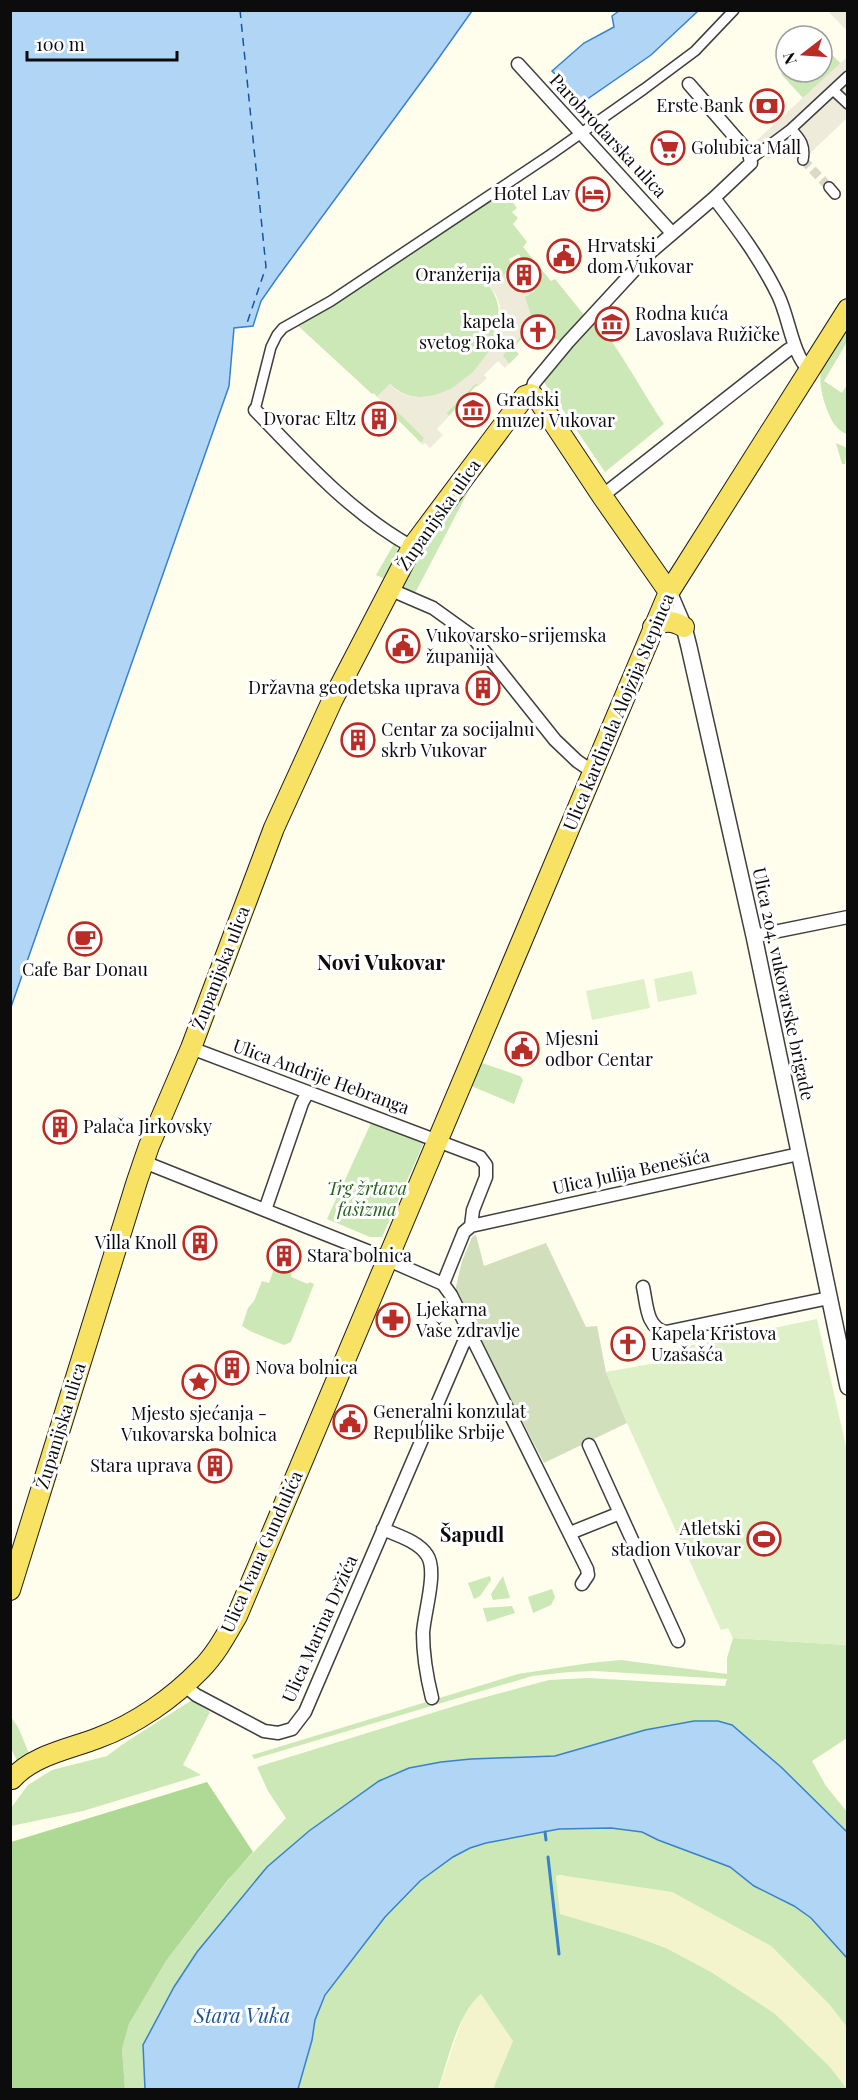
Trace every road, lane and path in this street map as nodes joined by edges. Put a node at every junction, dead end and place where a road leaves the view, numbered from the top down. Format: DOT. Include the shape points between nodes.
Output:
graph roads {
  1 [pos="734,10"];
  2 [pos="518,64"];
  3 [pos="848,76"];
  4 [pos="689,84"];
  5 [pos="833,90"];
  6 [pos="848,104"];
  7 [pos="791,129"];
  8 [pos="580,133"];
  9 [pos="751,159"];
  10 [pos="803,160"];
  11 [pos="714,198"];
  12 [pos="672,233"];
  13 [pos="848,309"];
  14 [pos="795,346"];
  15 [pos="809,370"];
  16 [pos="531,394"];
  17 [pos="255,410"];
  18 [pos="602,496"];
  19 [pos="412,547"];
  20 [pos="390,589"];
  21 [pos="669,592"];
  22 [pos="653,627"];
  23 [pos="684,627"];
  24 [pos="593,772"];
  25 [pos="848,916"];
  26 [pos="754,936"];
  27 [pos="190,1048"];
  28 [pos="308,1092"];
  29 [pos="439,1141"];
  30 [pos="799,1154"];
  31 [pos="144,1162"];
  32 [pos="265,1210"];
  33 [pos="471,1226"];
  34 [pos="388,1261"];
  35 [pos="443,1284"];
  36 [pos="643,1287"];
  37 [pos="829,1298"];
  38 [pos="471,1334"];
  39 [pos="848,1387"];
  40 [pos="589,1445"];
  41 [pos="620,1513"];
  42 [pos="383,1529"];
  43 [pos="570,1533"];
  44 [pos="582,1584"];
  45 [pos="10,1590"];
  46 [pos="678,1641"];
  47 [pos="184,1685"];
  48 [pos="432,1698"];
  49 [pos="10,1759"];
  50 [pos="11,1781"];
  1 -- 8 [label="street" via="695,51"];
  2 -- 8 [label="street, Parobrodarska ulica"];
  3 -- 5 [label="street"];
  4 -- 9 [label="street"];
  5 -- 6 [label="street"];
  5 -- 7 [label="street"];
  7 -- 9 [label="street"];
  7 -- 10 [label="street" via="801,139"];
  8 -- 12 [label="street, Parobrodarska ulica"];
  8 -- 17 [label="street" via="331,301 283,328 271,347"];
  9 -- 11 [label="street" via="749,167"];
  11 -- 12 [label="street"];
  11 -- 14 [label="street" via="772,283 788,317"];
  12 -- 16 [label="street" via="568,342 534,383"];
  13 -- 15 [label="main road, Ulica kardinala Alojzija Stepinca"];
  14 -- 15 [label="street"];
  14 -- 18 [label="street"];
  15 -- 21 [label="main road, Ulica kardinala Alojzija Stepinca"];
  16 -- 18 [label="main road"];
  16 -- 19 [label="main road, Županijska ulica" via="524,398"];
  17 -- 19 [label="street" via="339,495"];
  18 -- 21 [label="main road"];
  19 -- 20 [label="main road, Županijska ulica"];
  20 -- 24 [label="street" via="433,608 472,636 555,740"];
  20 -- 27 [label="main road, Županijska ulica" via="332,701 274,828"];
  21 -- 22 [label="main road, Ulica kardinala Alojzija Stepinca"];
  21 -- 23 [label="street, Ulica 204. vukovarske brigade"];
  22 -- 23 [label="main road" via="665,621"];
  22 -- 24 [label="main road, Ulica kardinala Alojzija Stepinca"];
  23 -- 26 [label="street, Ulica 204. vukovarske brigade"];
  24 -- 29 [label="main road, Ulica kardinala Alojzija Stepinca"];
  25 -- 26 [label="street"];
  26 -- 30 [label="street, Ulica 204. vukovarske brigade"];
  27 -- 28 [label="street, Ulica Andrije Hebranga"];
  27 -- 31 [label="main road, Županijska ulica"];
  28 -- 29 [label="street, Ulica Andrije Hebranga"];
  28 -- 32 [label="street"];
  29 -- 33 [label="street" via="480,1157 486,1165"];
  29 -- 34 [label="main road"];
  30 -- 33 [label="street, Ulica Julija Benešića"];
  30 -- 37 [label="street, Ulica 204. vukovarske brigade"];
  31 -- 32 [label="street"];
  31 -- 45 [label="main road, Županijska ulica"];
  32 -- 34 [label="street"];
  33 -- 35 [label="street" via="464,1232"];
  34 -- 35 [label="street"];
  34 -- 47 [label="main road, Ulica Ivana Gundulića" via="237,1616 202,1669"];
  35 -- 38 [label="street"];
  36 -- 37 [label="street" via="652,1324 666,1332"];
  37 -- 39 [label="street, Ulica 204. vukovarske brigade"];
  38 -- 42 [label="street, Ulica Marina Držića" via="463,1344"];
  38 -- 43 [label="street"];
  40 -- 41 [label="street"];
  41 -- 43 [label="street"];
  41 -- 46 [label="street"];
  42 -- 47 [label="street, Ulica Marina Držića" via="305,1712 292,1729 264,1731"];
  42 -- 48 [label="street" via="421,1548 431,1563 423,1632"];
  43 -- 44 [label="street" via="587,1569"];
  47 -- 50 [label="main road, Ulica Ivana Gundulića" via="137,1719 100,1738 34,1761"];
  49 -- 50 [label="main road"];
}
